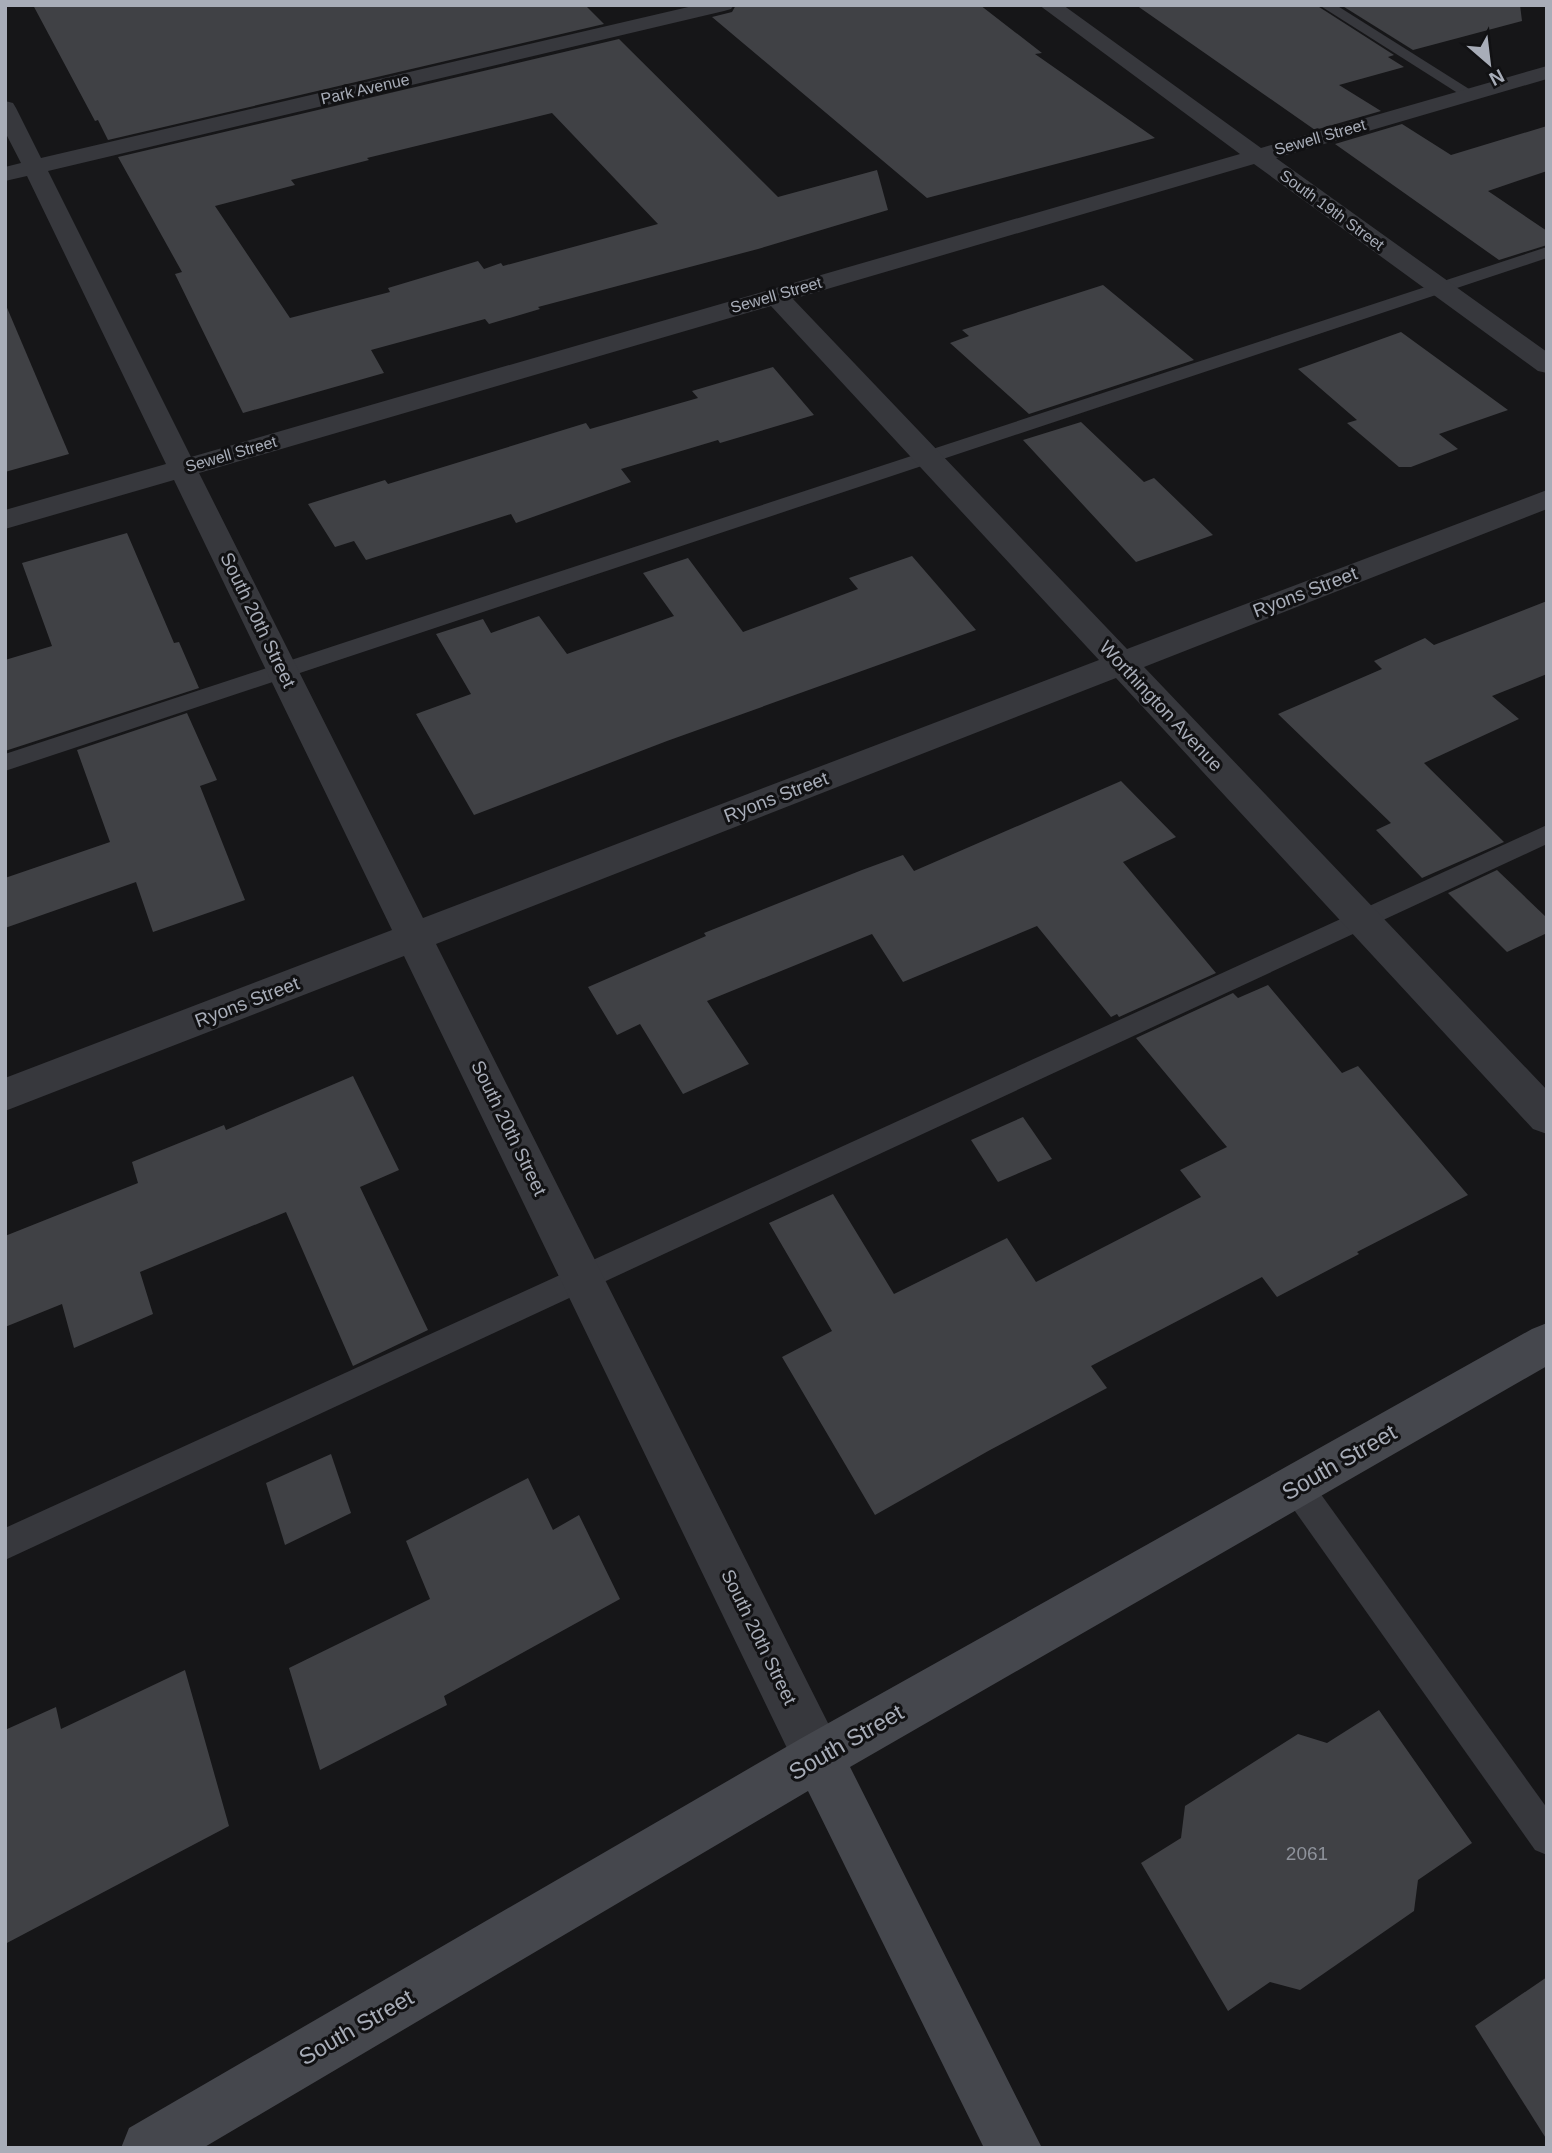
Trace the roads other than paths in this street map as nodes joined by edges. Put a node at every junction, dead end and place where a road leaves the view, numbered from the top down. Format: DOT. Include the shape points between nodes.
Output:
graph roads {
  1 [pos="724,5"];
  2 [pos="1049,5"];
  3 [pos="1326,5"];
  4 [pos="1547,72"];
  5 [pos="1469,94"];
  6 [pos="5,108"];
  7 [pos="1256,155"];
  8 [pos="34,167"];
  9 [pos="5,174"];
  10 [pos="1547,252"];
  11 [pos="1440,288"];
  12 [pos="775,295"];
  13 [pos="1547,365"];
  14 [pos="928,458"];
  15 [pos="183,468"];
  16 [pos="1547,499"];
  17 [pos="5,520"];
  18 [pos="1121,663"];
  19 [pos="283,670"];
  20 [pos="5,763"];
  21 [pos="1547,834"];
  22 [pos="1361,919"];
  23 [pos="415,937"];
  24 [pos="5,1096"];
  25 [pos="1547,1117"];
  26 [pos="583,1278"];
  27 [pos="1547,1343"];
  28 [pos="1296,1486"];
  29 [pos="5,1544"];
  30 [pos="818,1757"];
  31 [pos="1547,1838"];
  32 [pos="149,2148"];
  33 [pos="1014,2148"];
  1 -- 8 [label="street, Park Avenue"];
  2 -- 7 [label="street, South 19th Street"];
  3 -- 5 [label="lane"];
  4 -- 5 [label="street, Sewell Street"];
  5 -- 7 [label="street, Sewell Street"];
  6 -- 8 [label="street, South 20th Street"];
  7 -- 11 [label="street, South 19th Street"];
  7 -- 12 [label="street, Sewell Street"];
  8 -- 9 [label="street, Park Avenue"];
  8 -- 15 [label="street, South 20th Street"];
  10 -- 11 [label="lane"];
  11 -- 13 [label="street, South 19th Street"];
  11 -- 14 [label="lane"];
  12 -- 14 [label="street, Worthington Avenue"];
  12 -- 15 [label="street, Sewell Street"];
  14 -- 18 [label="street, Worthington Avenue"];
  14 -- 19 [label="lane"];
  15 -- 17 [label="street, Sewell Street"];
  15 -- 19 [label="street, South 20th Street"];
  16 -- 18 [label="street, Ryons Street"];
  18 -- 22 [label="street, Worthington Avenue"];
  18 -- 23 [label="street, Ryons Street"];
  19 -- 20 [label="lane"];
  19 -- 23 [label="street, South 20th Street"];
  21 -- 22 [label="lane"];
  22 -- 25 [label="street, Worthington Avenue"];
  22 -- 26 [label="lane"];
  23 -- 24 [label="street, Ryons Street"];
  23 -- 26 [label="street, South 20th Street"];
  26 -- 29 [label="lane"];
  26 -- 30 [label="street, South 20th Street"];
  27 -- 28 [label="main road, South Street"];
  28 -- 30 [label="main road, South Street"];
  28 -- 31 [label="lane"];
  30 -- 32 [label="main road, South Street"];
  30 -- 33 [label="main road, South 20th Street"];
}
